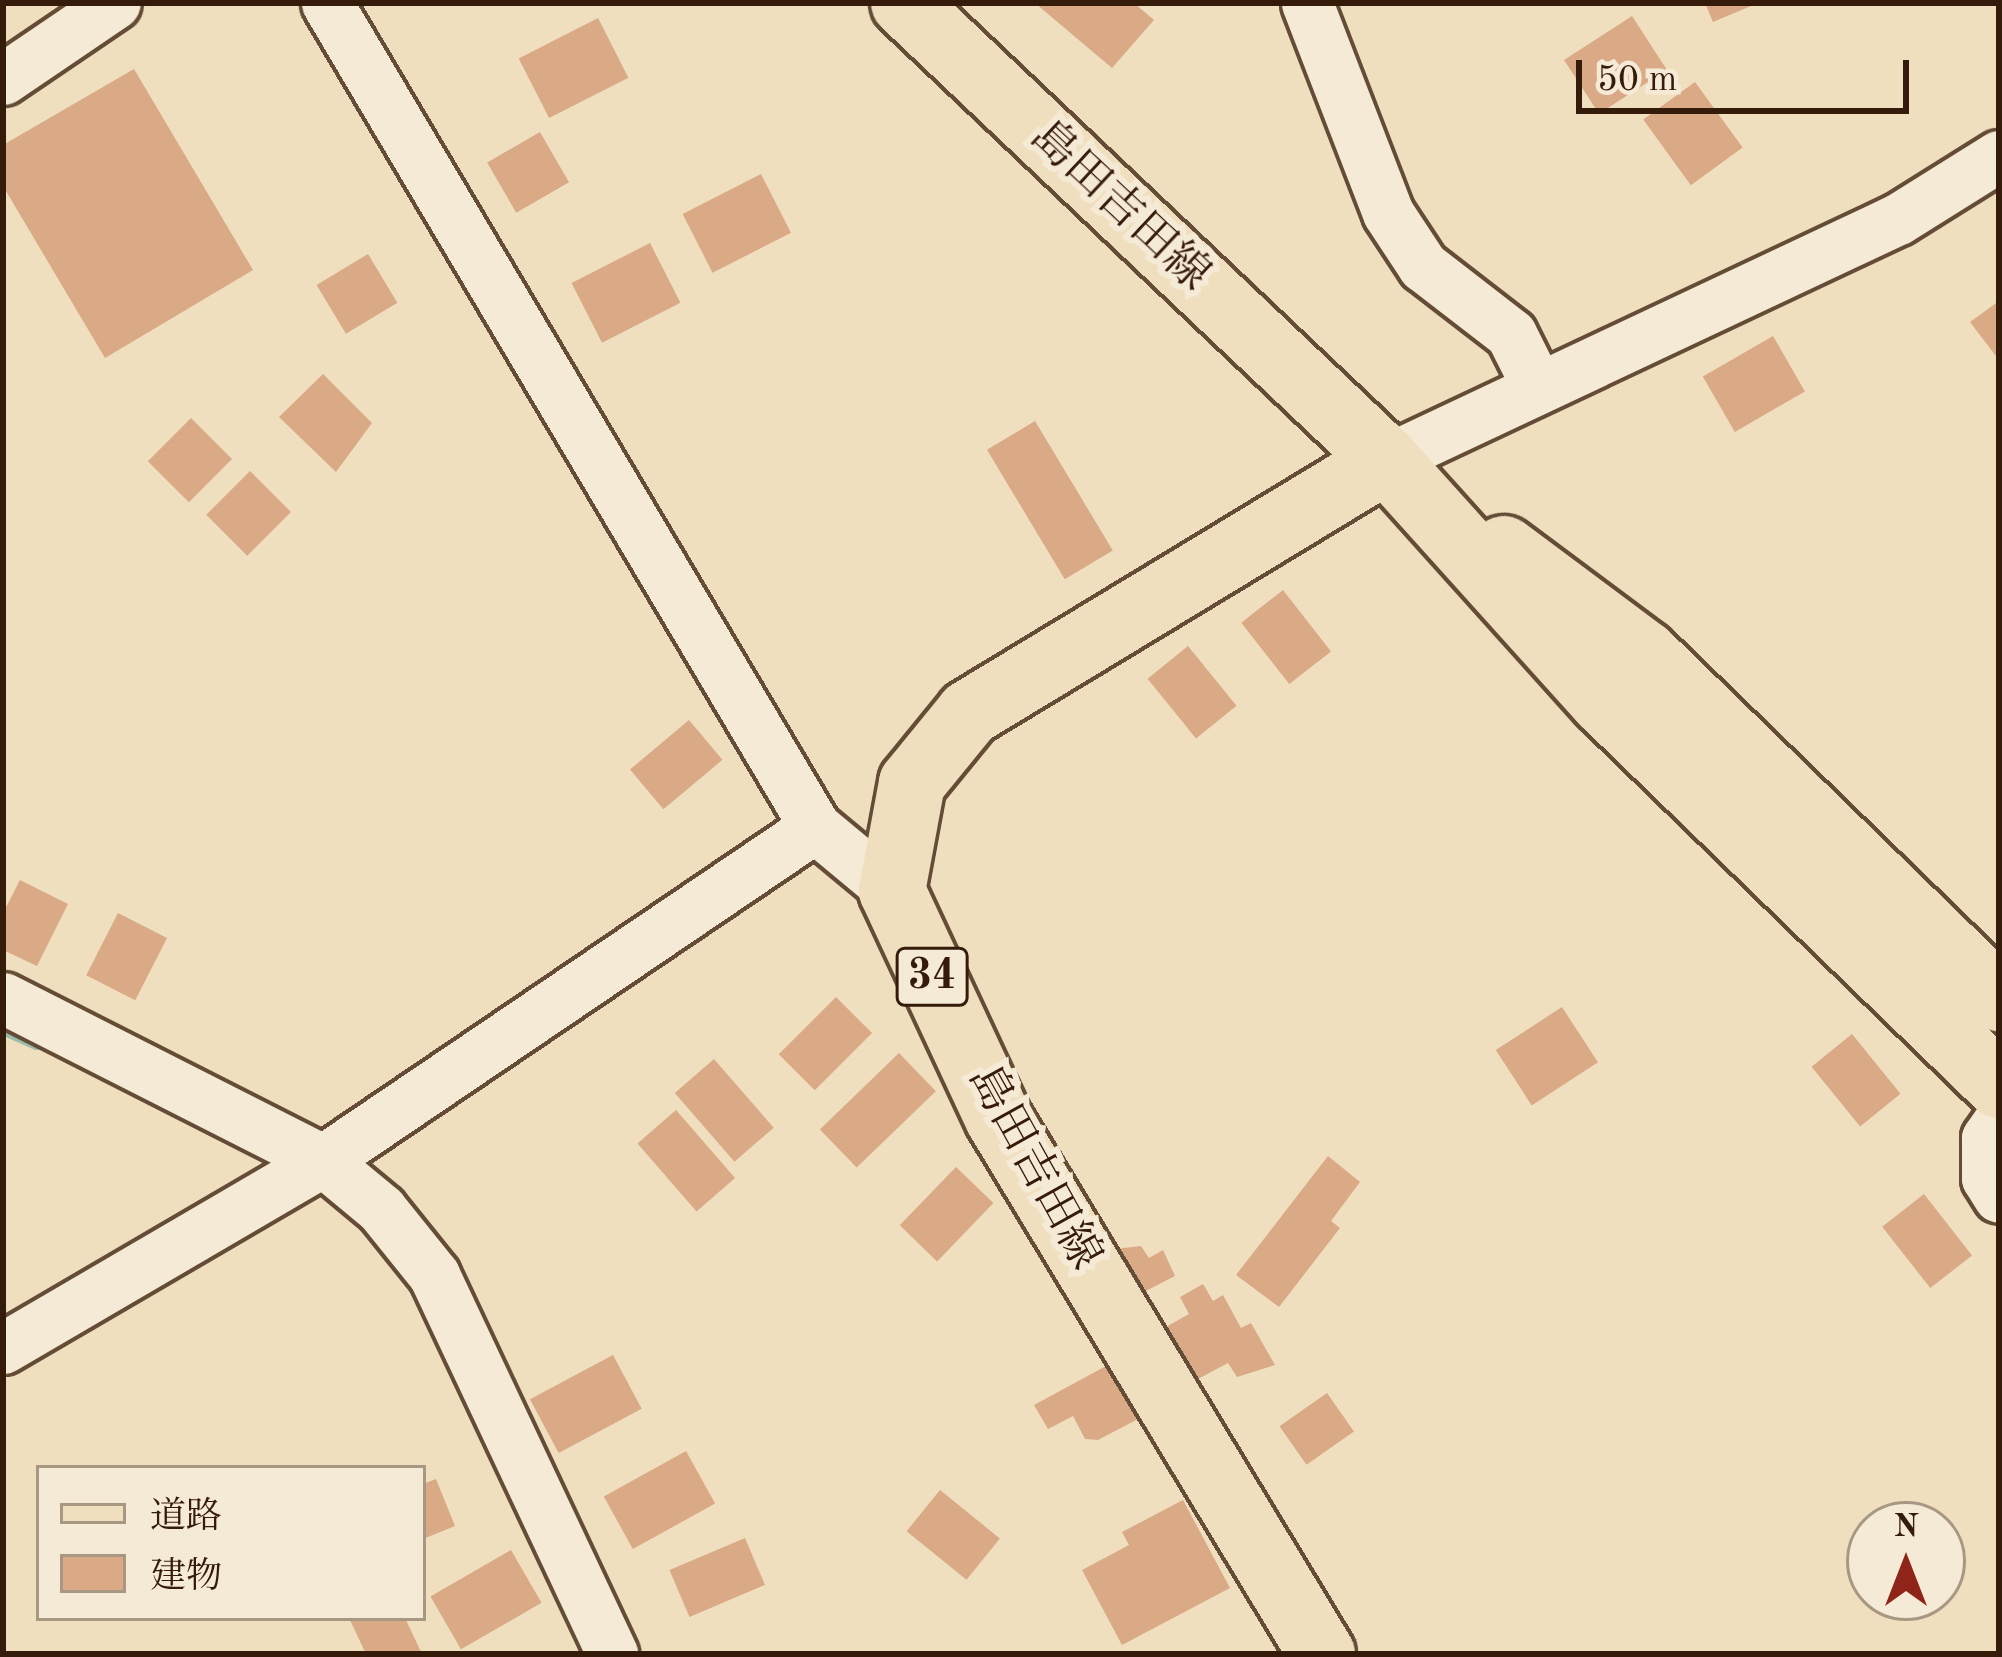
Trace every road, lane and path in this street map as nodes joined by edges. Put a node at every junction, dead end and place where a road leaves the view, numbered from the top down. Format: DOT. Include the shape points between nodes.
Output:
graph roads {
  1 [pos="116,3"];
  2 [pos="327,3"];
  3 [pos="904,3"];
  4 [pos="1307,3"];
  5 [pos="3,80"];
  6 [pos="1999,157"];
  7 [pos="1536,384"];
  8 [pos="1386,460"];
  9 [pos="814,827"];
  10 [pos="892,891"];
  11 [pos="3,998"];
  12 [pos="1999,998"];
  13 [pos="1999,1085"];
  14 [pos="1999,1121"];
  15 [pos="307,1169"];
  16 [pos="1999,1197"];
  17 [pos="3,1348"];
  18 [pos="613,1653"];
  19 [pos="1322,1654"];
  1 -- 5 [label="street"];
  2 -- 9 [label="street"];
  3 -- 8 [label="main road, 島田吉田線"];
  4 -- 7 [label="street" via="1388,213 1423,266 1511,334"];
  6 -- 7 [label="street" via="1898,219"];
  7 -- 8 [label="street"];
  8 -- 10 [label="main road, 34" via="968,713 912,784"];
  8 -- 12 [label="main road, 島田吉田線" via="1645,654"];
  8 -- 13 [label="main road, 島田吉田線" via="1603,701"];
  9 -- 10 [label="street"];
  9 -- 15 [label="street"];
  10 -- 19 [label="main road, 島田吉田線 / 34" via="998,1118"];
  11 -- 15 [label="street"];
  14 -- 16 [label="street" via="1987,1138 1987,1178"];
  15 -- 17 [label="street"];
  15 -- 18 [label="street" via="381,1209 434,1275"];
}
